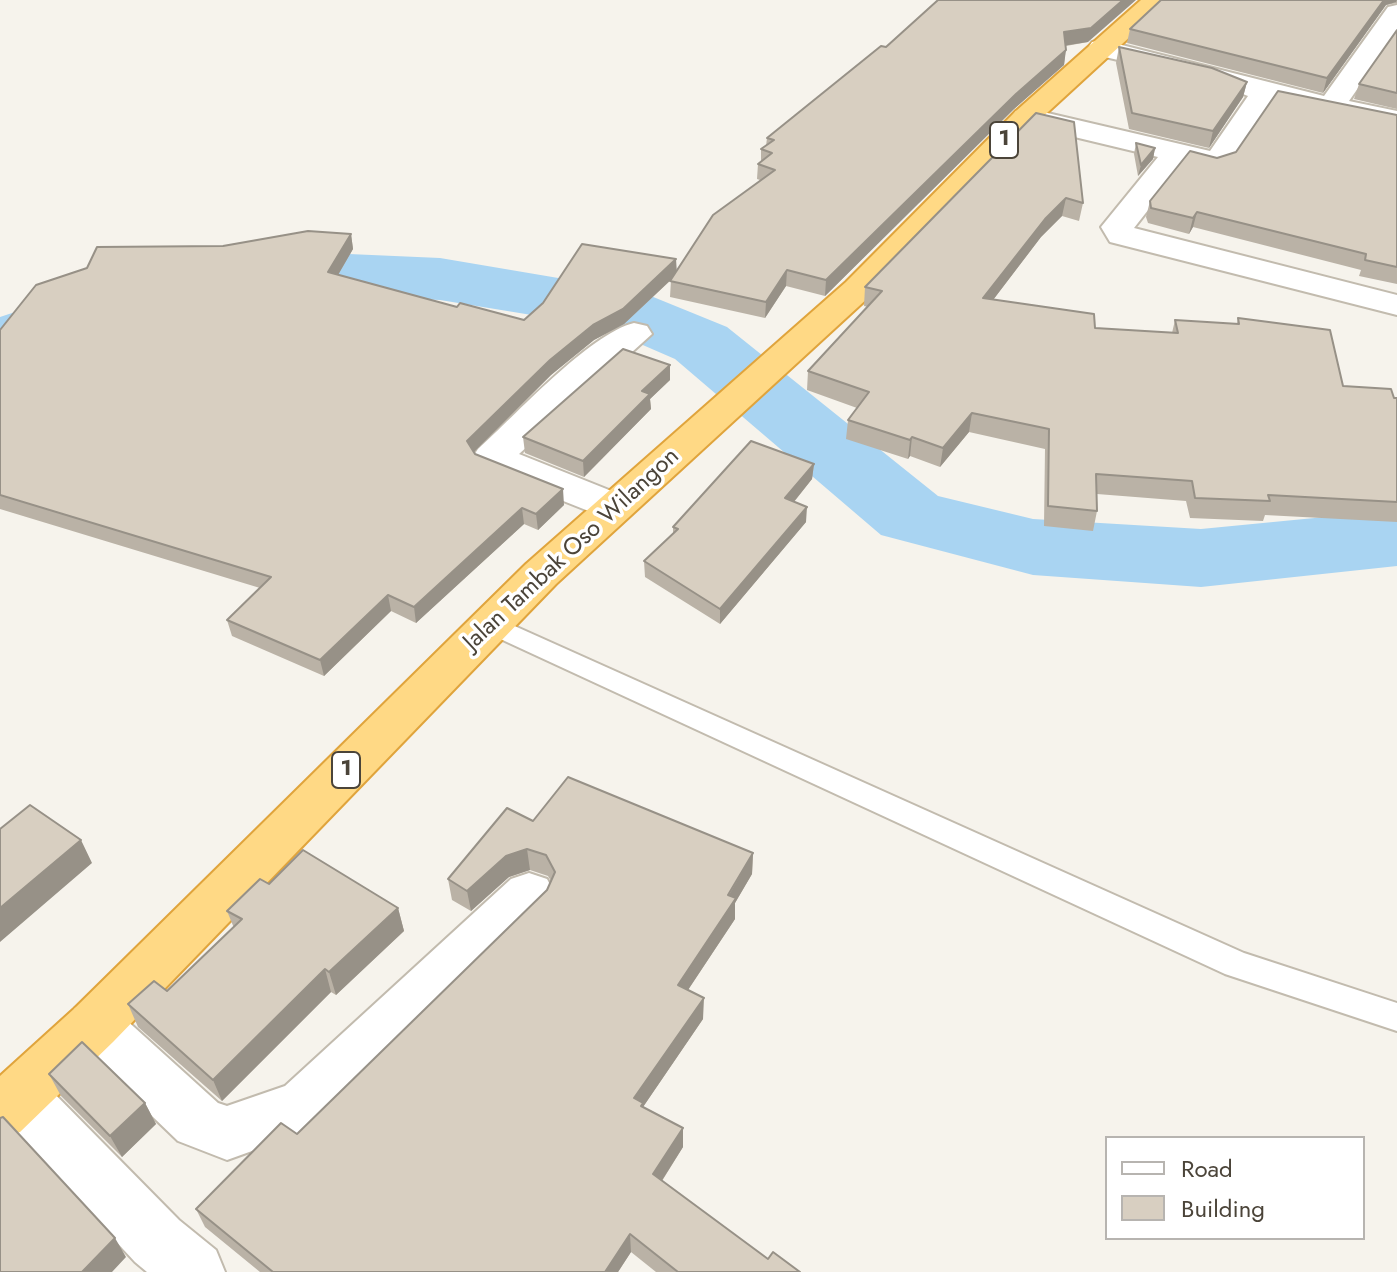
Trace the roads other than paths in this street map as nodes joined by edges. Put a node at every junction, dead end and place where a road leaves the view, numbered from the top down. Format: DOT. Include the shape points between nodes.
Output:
graph roads {
  1 [pos="1157,0"];
  2 [pos="1397,13"];
  3 [pos="1102,48"];
  4 [pos="1265,92"];
  5 [pos="1331,106"];
  6 [pos="1026,117"];
  7 [pos="1397,120"];
  8 [pos="1176,155"];
  9 [pos="1397,305"];
  10 [pos="634,334"];
  11 [pos="615,507"];
  12 [pos="490,624"];
  13 [pos="529,894"];
  14 [pos="1397,1017"];
  15 [pos="94,1025"];
  16 [pos="9,1105"];
  17 [pos="194,1272"];
  1 -- 3 [label="highway, Jalan Tambak Oso Wilangon / 1"];
  2 -- 5 [label="street"];
  3 -- 4 [label="street" via="1218,75"];
  3 -- 6 [label="highway, Jalan Tambak Oso Wilangon / 1"];
  4 -- 5 [label="street"];
  4 -- 8 [label="street" via="1219,160"];
  5 -- 7 [label="street"];
  6 -- 8 [label="street"];
  6 -- 11 [label="highway, Jalan Tambak Oso Wilangon / 1" via="858,289"];
  8 -- 9 [label="street" via="1117,227 1122,235"];
  10 -- 11 [label="street" via="599,359 492,458"];
  11 -- 12 [label="highway, Jalan Tambak Oso Wilangon / 1"];
  12 -- 14 [label="lane" via="1236,964"];
  12 -- 15 [label="highway, Jalan Tambak Oso Wilangon / 1"];
  13 -- 15 [label="street" via="304,1106 227,1133 198,1122"];
  15 -- 16 [label="highway, Jalan Tambak Oso Wilangon / 1"];
  16 -- 17 [label="street"];
}
